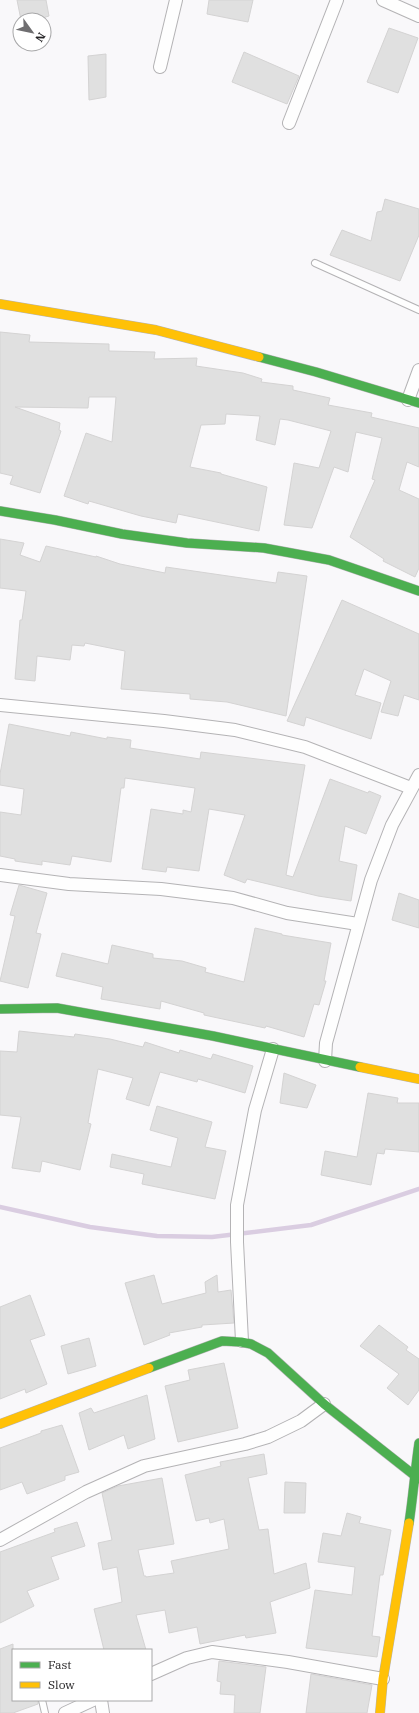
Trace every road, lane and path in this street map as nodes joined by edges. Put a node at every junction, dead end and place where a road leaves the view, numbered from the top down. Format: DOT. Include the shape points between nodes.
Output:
graph roads {
  1 [pos="176,0"];
  2 [pos="337,0"];
  3 [pos="383,0"];
  4 [pos="419,16"];
  5 [pos="160,67"];
  6 [pos="289,123"];
  7 [pos="315,263"];
  8 [pos="0,304"];
  9 [pos="419,310"];
  10 [pos="419,370"];
  11 [pos="414,402"];
  12 [pos="0,511"];
  13 [pos="419,591"];
  14 [pos="0,706"];
  15 [pos="419,775"];
  16 [pos="411,788"];
  17 [pos="0,875"];
  18 [pos="358,924"];
  19 [pos="0,1008"];
  20 [pos="273,1049"];
  21 [pos="325,1061"];
  22 [pos="419,1079"];
  23 [pos="242,1341"];
  24 [pos="324,1404"];
  25 [pos="0,1424"];
  26 [pos="419,1443"];
  27 [pos="417,1477"];
  28 [pos="0,1540"];
  29 [pos="152,1674"];
  30 [pos="383,1679"];
  31 [pos="42,1701"];
  32 [pos="91,1701"];
  33 [pos="101,1701"];
  34 [pos="45,1713"];
  35 [pos="65,1713"];
  36 [pos="103,1713"];
  37 [pos="380,1713"];
  1 -- 5 [label="street"];
  2 -- 6 [label="street"];
  3 -- 4 [label="street"];
  7 -- 9 [label="lane"];
  8 -- 11 [label="street" via="156,330 316,372"];
  10 -- 11 [label="street"];
  12 -- 13 [label="street" via="188,544 264,548 329,560"];
  14 -- 16 [label="street" via="235,730 305,747"];
  15 -- 16 [label="street"];
  16 -- 18 [label="street" via="392,825"];
  17 -- 18 [label="street" via="69,884 160,889 233,898 287,913"];
  18 -- 21 [label="street" via="326,1043"];
  19 -- 20 [label="street" via="58,1008"];
  20 -- 21 [label="street"];
  20 -- 23 [label="street" via="255,1110 237,1205"];
  21 -- 22 [label="street"];
  23 -- 24 [label="street" via="260,1347 268,1353"];
  23 -- 25 [label="street" via="222,1341"];
  24 -- 27 [label="street"];
  24 -- 28 [label="street" via="301,1421 268,1438 144,1466 86,1492"];
  26 -- 27 [label="street"];
  27 -- 30 [label="street"];
  29 -- 30 [label="street" via="187,1658 212,1652"];
  30 -- 37 [label="street"];
  31 -- 34 [label="lane"];
  32 -- 35 [label="street"];
  33 -- 36 [label="street"];
}
